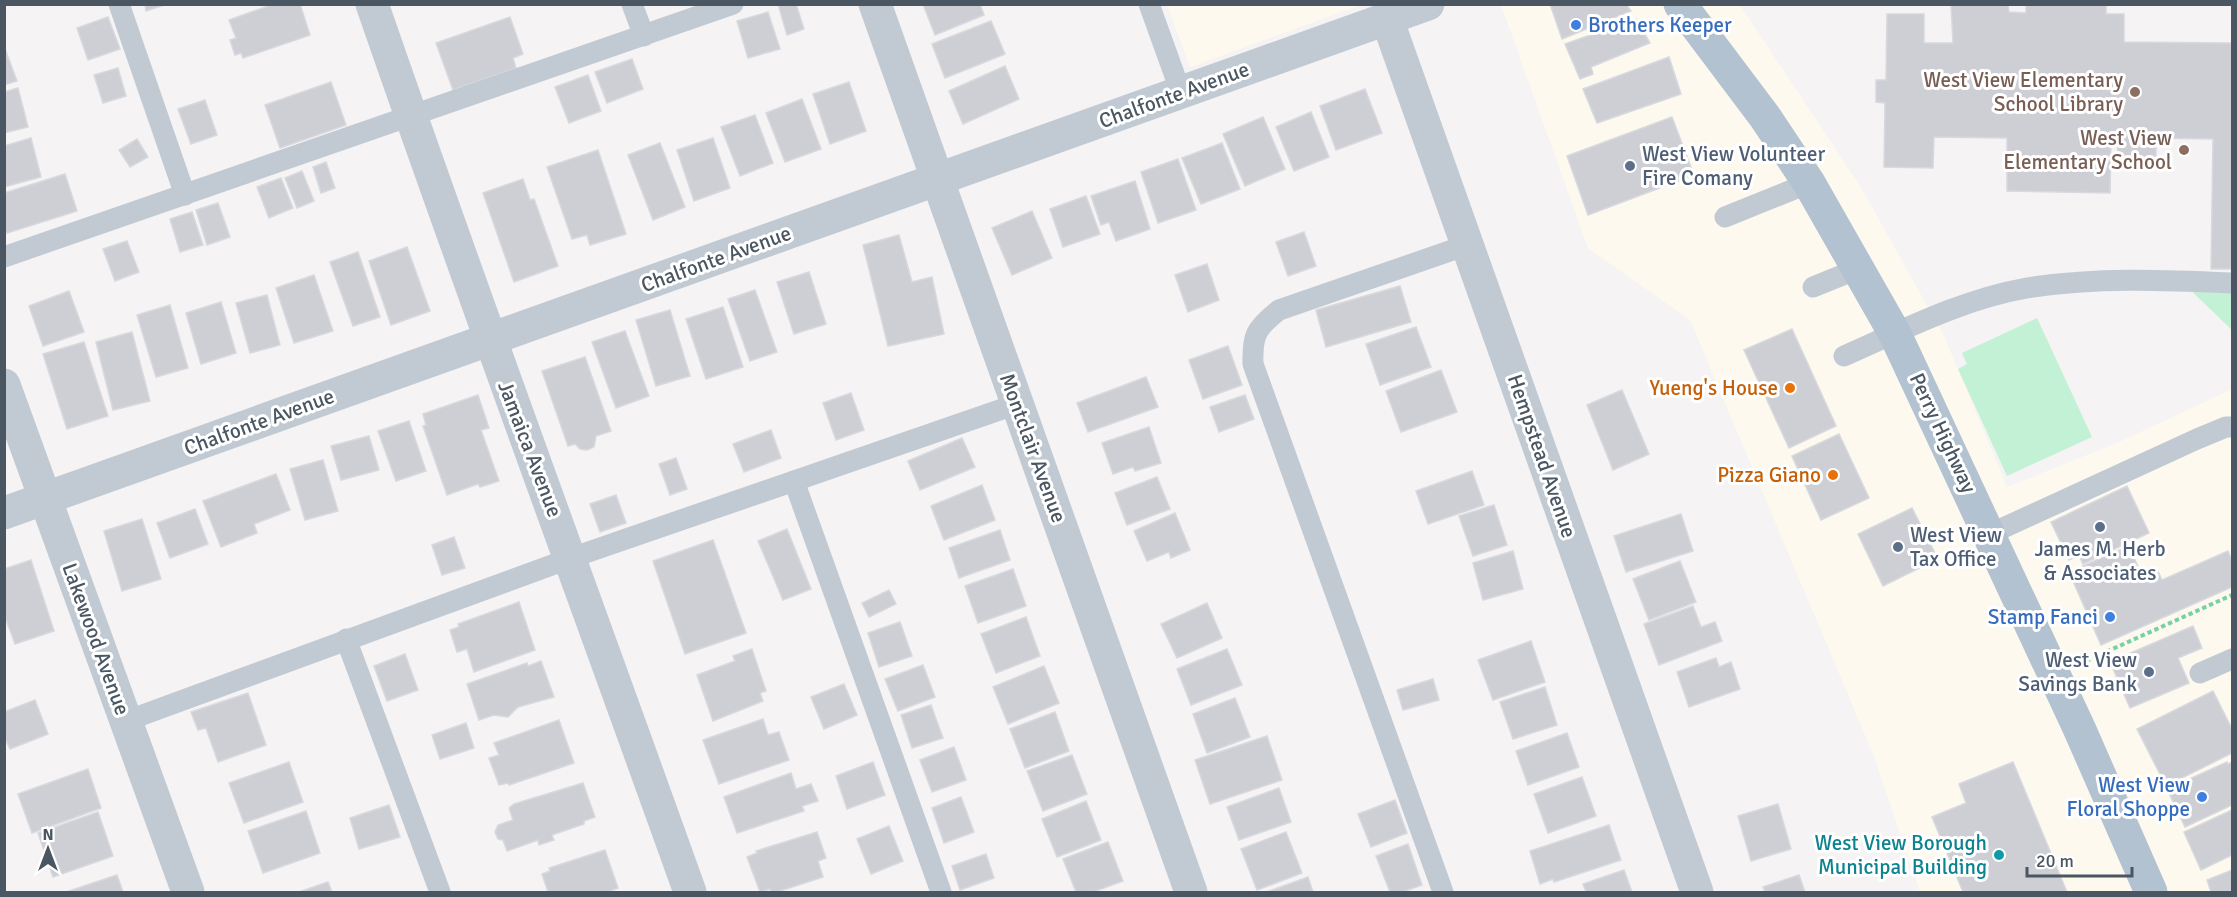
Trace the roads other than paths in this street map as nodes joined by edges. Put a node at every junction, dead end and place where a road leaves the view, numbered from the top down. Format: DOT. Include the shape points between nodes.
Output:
graph roads {
  1 [pos="119,4"];
  2 [pos="372,4"];
  3 [pos="632,4"];
  4 [pos="733,4"];
  5 [pos="875,4"];
  6 [pos="1149,4"];
  7 [pos="1428,4"];
  8 [pos="1680,4"];
  9 [pos="1387,19"];
  10 [pos="644,36"];
  11 [pos="1181,93"];
  12 [pos="412,118"];
  13 [pos="937,180"];
  14 [pos="1809,183"];
  15 [pos="185,195"];
  16 [pos="1725,217"];
  17 [pos="1467,245"];
  18 [pos="4,257"];
  19 [pos="1860,268"];
  20 [pos="2232,283"];
  21 [pos="1813,287"];
  22 [pos="1895,333"];
  23 [pos="489,340"];
  24 [pos="1844,356"];
  25 [pos="4,385"];
  26 [pos="1017,404"];
  27 [pos="2232,427"];
  28 [pos="794,481"];
  29 [pos="45,499"];
  30 [pos="4,513"];
  31 [pos="1990,534"];
  32 [pos="571,558"];
  33 [pos="346,639"];
  34 [pos="2232,659"];
  35 [pos="2200,673"];
  36 [pos="126,721"];
  37 [pos="188,892"];
  38 [pos="440,892"];
  39 [pos="690,892"];
  40 [pos="941,892"];
  41 [pos="1191,892"];
  42 [pos="1443,892"];
  43 [pos="1696,892"];
  44 [pos="2151,892"];
  1 -- 15 [label="lane"];
  2 -- 12 [label="street, Jamaica Avenue"];
  3 -- 10 [label="lane"];
  4 -- 10 [label="lane"];
  5 -- 13 [label="street, Montclair Avenue"];
  6 -- 11 [label="lane"];
  7 -- 9 [label="street, Chalfonte Avenue"];
  8 -- 14 [label="main road, Perry Highway"];
  9 -- 11 [label="street, Chalfonte Avenue"];
  9 -- 17 [label="street, Hempstead Avenue"];
  10 -- 12 [label="lane"];
  11 -- 13 [label="street, Chalfonte Avenue"];
  12 -- 15 [label="lane"];
  12 -- 23 [label="street, Jamaica Avenue"];
  13 -- 23 [label="street, Chalfonte Avenue"];
  13 -- 26 [label="street, Montclair Avenue"];
  14 -- 16 [label="lane"];
  14 -- 19 [label="main road, Perry Highway"];
  15 -- 18 [label="lane"];
  17 -- 42 [label="lane" via="1279,310 1260,325 1252,344 1253,364"];
  17 -- 43 [label="street, Hempstead Avenue"];
  19 -- 21 [label="lane"];
  19 -- 22 [label="main road, Perry Highway"];
  20 -- 22 [label="lane" via="2086,282 2026,289 1973,302"];
  22 -- 24 [label="lane"];
  22 -- 31 [label="main road, Perry Highway"];
  23 -- 29 [label="street, Chalfonte Avenue"];
  23 -- 32 [label="street, Jamaica Avenue"];
  25 -- 29 [label="street, Lakewood Avenue"];
  26 -- 28 [label="lane"];
  26 -- 41 [label="street, Montclair Avenue"];
  27 -- 31 [label="lane" via="2197,439"];
  28 -- 32 [label="lane"];
  28 -- 40 [label="lane"];
  29 -- 30 [label="street, Chalfonte Avenue"];
  29 -- 36 [label="street, Lakewood Avenue"];
  31 -- 44 [label="main road, Perry Highway"];
  32 -- 33 [label="lane"];
  32 -- 39 [label="street, Jamaica Avenue"];
  33 -- 36 [label="lane"];
  33 -- 38 [label="lane"];
  34 -- 35 [label="lane"];
  36 -- 37 [label="street, Lakewood Avenue"];
}
